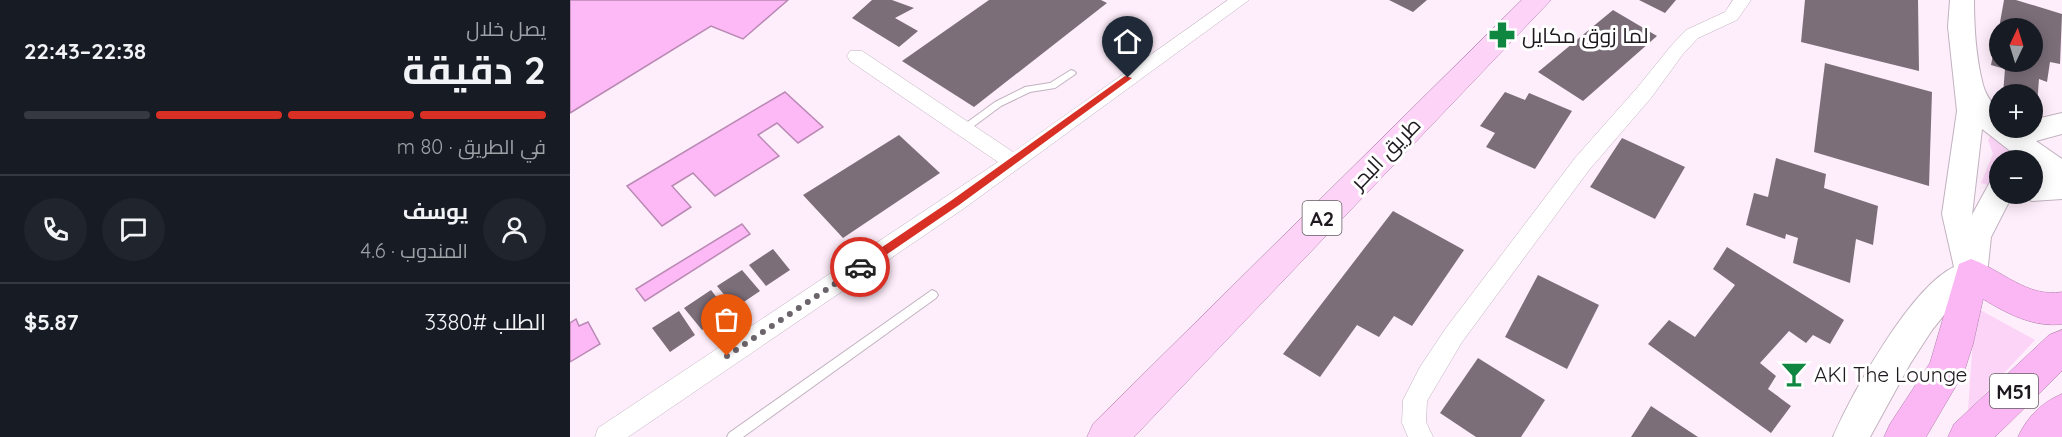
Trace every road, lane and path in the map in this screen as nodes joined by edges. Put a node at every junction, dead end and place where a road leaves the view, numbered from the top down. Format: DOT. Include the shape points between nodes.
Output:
graph roads {
  1 [pos="1240,0"];
  2 [pos="1538,0"];
  3 [pos="1742,0"];
  4 [pos="1962,0"];
  5 [pos="856,56"];
  6 [pos="1071,73"];
  7 [pos="1970,86"];
  8 [pos="1989,118"];
  9 [pos="2062,123"];
  10 [pos="2043,128"];
  11 [pos="963,129"];
  12 [pos="2013,138"];
  13 [pos="1013,162"];
  14 [pos="2049,164"];
  15 [pos="2062,187"];
  16 [pos="2043,188"];
  17 [pos="1995,204"];
  18 [pos="1971,274"];
  19 [pos="932,295"];
  20 [pos="2062,308"];
  21 [pos="2062,347"];
  22 [pos="2062,412"];
  23 [pos="612,436"];
  24 [pos="733,437"];
  25 [pos="1107,437"];
  26 [pos="1421,437"];
  27 [pos="1851,437"];
  28 [pos="1904,437"];
  29 [pos="1968,437"];
  30 [pos="2038,437"];
  1 -- 13 [label="street"];
  2 -- 25 [label="main road, طريق البحر / A2"];
  3 -- 26 [label="street" via="1731,16 1692,34 1677,50 1582,164 1454,334 1415,400 1414,423"];
  4 -- 7 [label="main road" via="1961,27"];
  5 -- 11 [label="street"];
  6 -- 11 [label="lane" via="1052,86 1028,89 998,104"];
  7 -- 8 [label="main road" via="1980,110"];
  7 -- 18 [label="main road" via="1971,111 1957,214"];
  9 -- 10 [label="main road"];
  11 -- 13 [label="street"];
  12 -- 14 [label="main road"];
  13 -- 23 [label="street"];
  15 -- 16 [label="main road"];
  17 -- 18 [label="main road" via="1976,237"];
  18 -- 20 [label="highway" via="2031,306 2044,310"];
  18 -- 27 [label="main road" via="1950,284 1920,320"];
  18 -- 28 [label="highway" via="1956,344 1945,372"];
  19 -- 24 [label="lane"];
  21 -- 29 [label="highway, M51"];
  22 -- 30 [label="highway, M51"];
}
